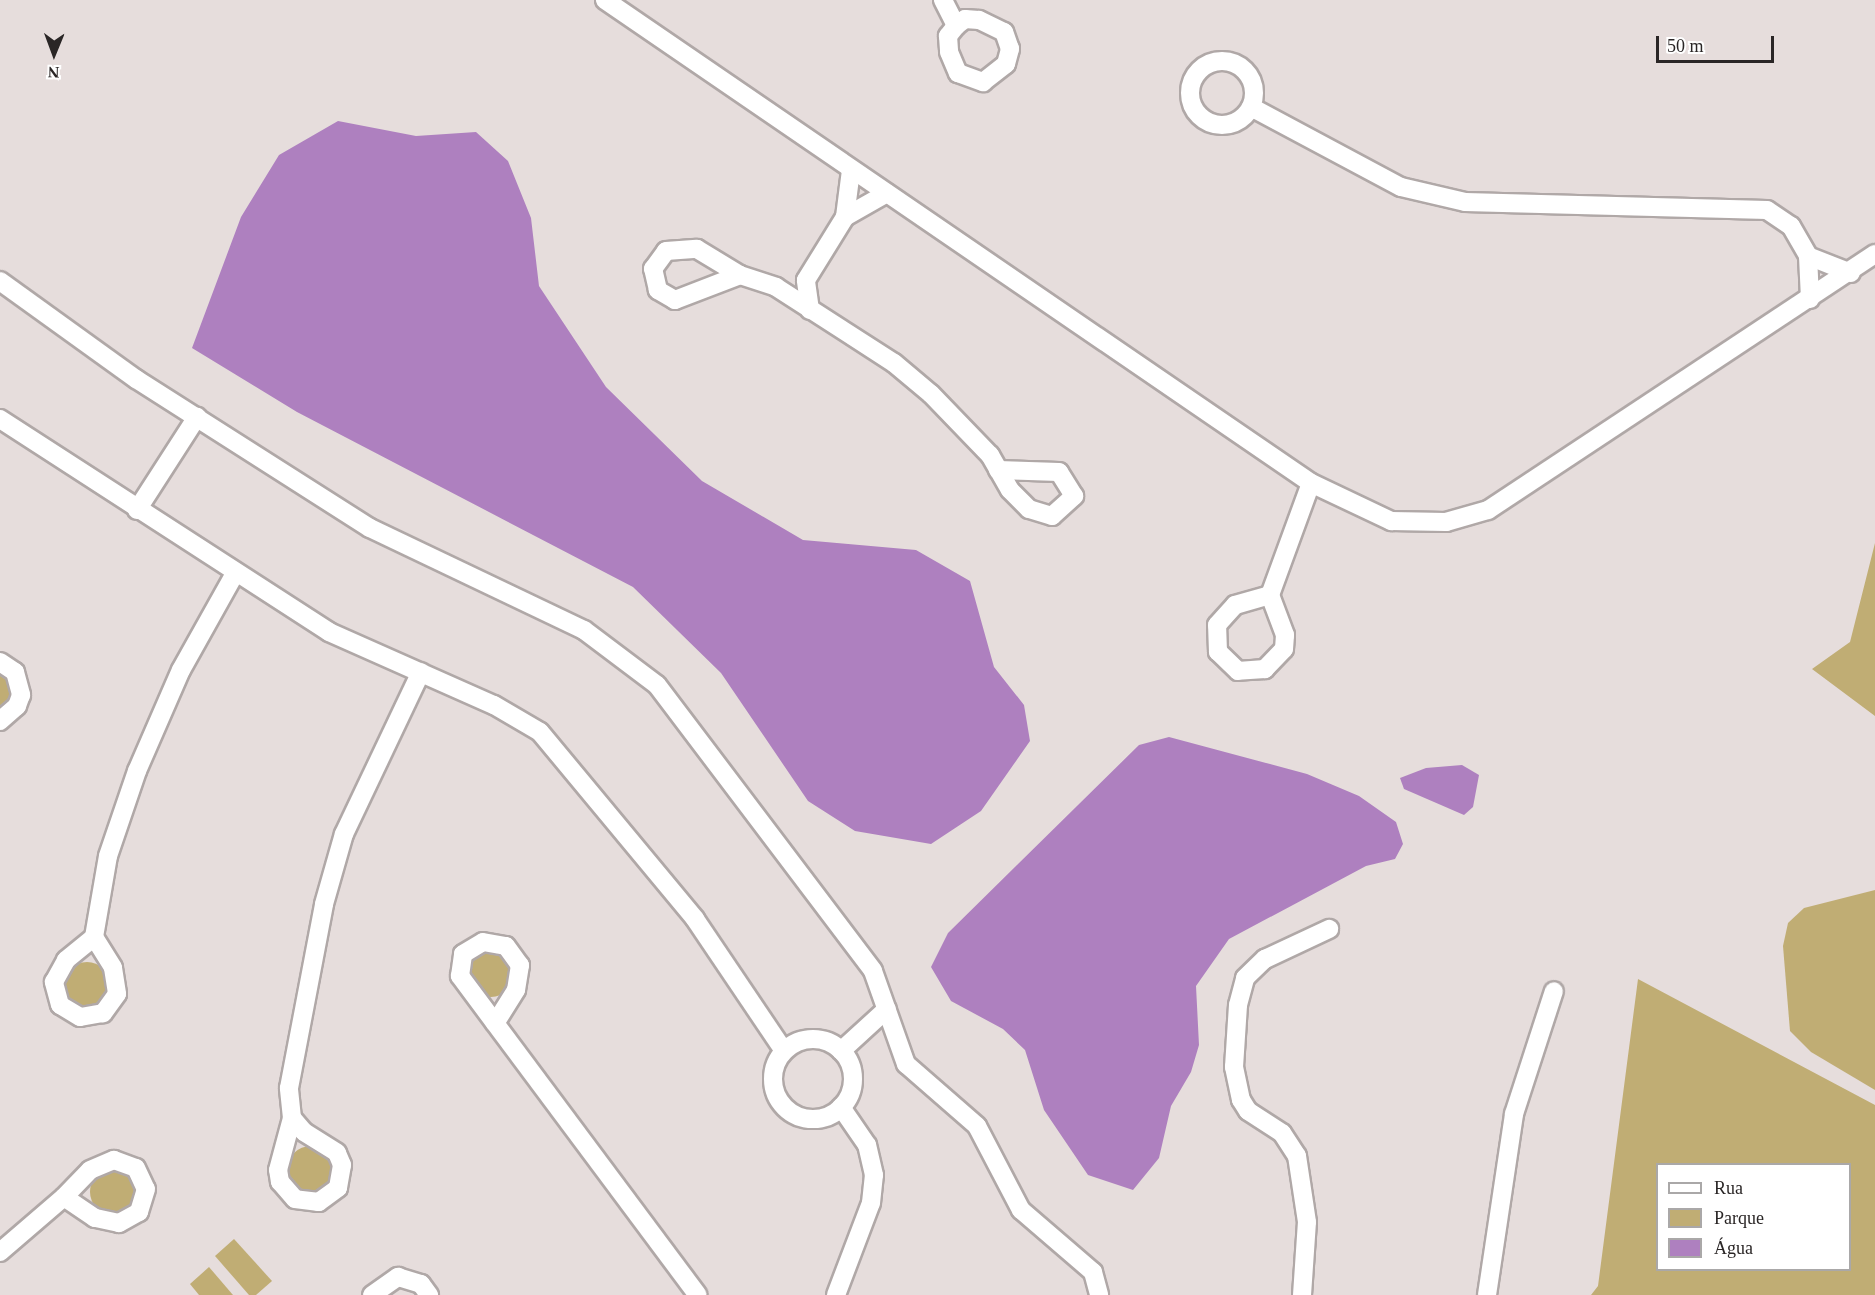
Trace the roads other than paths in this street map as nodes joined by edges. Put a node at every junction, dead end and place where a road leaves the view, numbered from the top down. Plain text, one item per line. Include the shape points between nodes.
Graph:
1 (605, 0) edge
2 (943, 0) edge
3 (956, 26) dead end
4 (1251, 108) dead end
5 (851, 170) junction
6 (887, 193) junction
7 (845, 218) junction
8 (1875, 254) edge
9 (1808, 256) junction
10 (1851, 273) junction
11 (741, 275) dead end
12 (806, 280) junction
13 (0, 281) edge
14 (776, 286) junction
15 (1810, 299) junction
16 (810, 310) junction
17 (197, 417) junction
18 (0, 419) edge
19 (998, 470) dead end
20 (1311, 483) junction
21 (1335, 496) junction
22 (137, 510) junction
23 (1304, 514) junction
24 (234, 575) junction
25 (1270, 595) junction
26 (0, 662) edge
27 (421, 672) junction
28 (0, 721) edge
29 (1329, 929) dead end
30 (94, 937) dead end
31 (1554, 991) dead end
32 (887, 1009) junction
33 (495, 1023) dead end
34 (784, 1051) junction
35 (842, 1051) junction
36 (841, 1107) junction
37 (292, 1118) junction
38 (64, 1197) dead end
39 (0, 1252) edge
40 (372, 1295) edge
41 (429, 1295) edge
42 (698, 1295) edge
43 (836, 1295) edge
44 (1099, 1295) edge
45 (1302, 1295) edge
46 (1487, 1295) edge

1 - 5 street
2 - 3 street
4 - 9 street via 1401,187 1465,202 1767,210 1791,226
5 - 6 street
5 - 7 street
6 - 7 street
6 - 20 street
7 - 12 street
8 - 10 street
9 - 10 street
9 - 15 street
10 - 15 street
11 - 14 street
12 - 14 street
12 - 16 street
13 - 17 street
14 - 16 street
15 - 21 street via 1472,517 1422,524 1391,521
16 - 19 street via 894,363 932,394
17 - 22 street
17 - 32 street via 370,528 584,630 657,685 873,971
18 - 22 street
20 - 21 street
20 - 23 street
21 - 23 street
22 - 24 street
23 - 25 street
24 - 27 street via 329,632
24 - 30 street via 181,670 137,771 108,856
25 - 25 street via 1235,605 1217,625 1218,652 1238,671 1266,669 1284,649 1285,635
26 - 28 street via 15,672 21,695 17,706
27 - 34 street via 540,732 695,919
27 - 37 street via 344,834 327,894 289,1088
29 - 45 street via 1264,959 1245,978 1238,1005 1234,1074 1241,1100 1248,1111 1282,1133 1297,1156 1307,1222
31 - 46 street via 1514,1114
32 - 35 street
32 - 44 street via 906,1064 977,1126 1021,1210 1093,1272
33 - 42 street
34 - 35 street via 808,1040
34 - 36 street via 773,1076 786,1108 811,1118
35 - 36 street via 853,1076
36 - 43 street via 867,1144 874,1175 871,1203
37 - 37 street via 280,1182 296,1199 319,1202 338,1188 342,1165 332,1148 304,1132
38 - 39 street
40 - 41 street via 398,1277 421,1284

